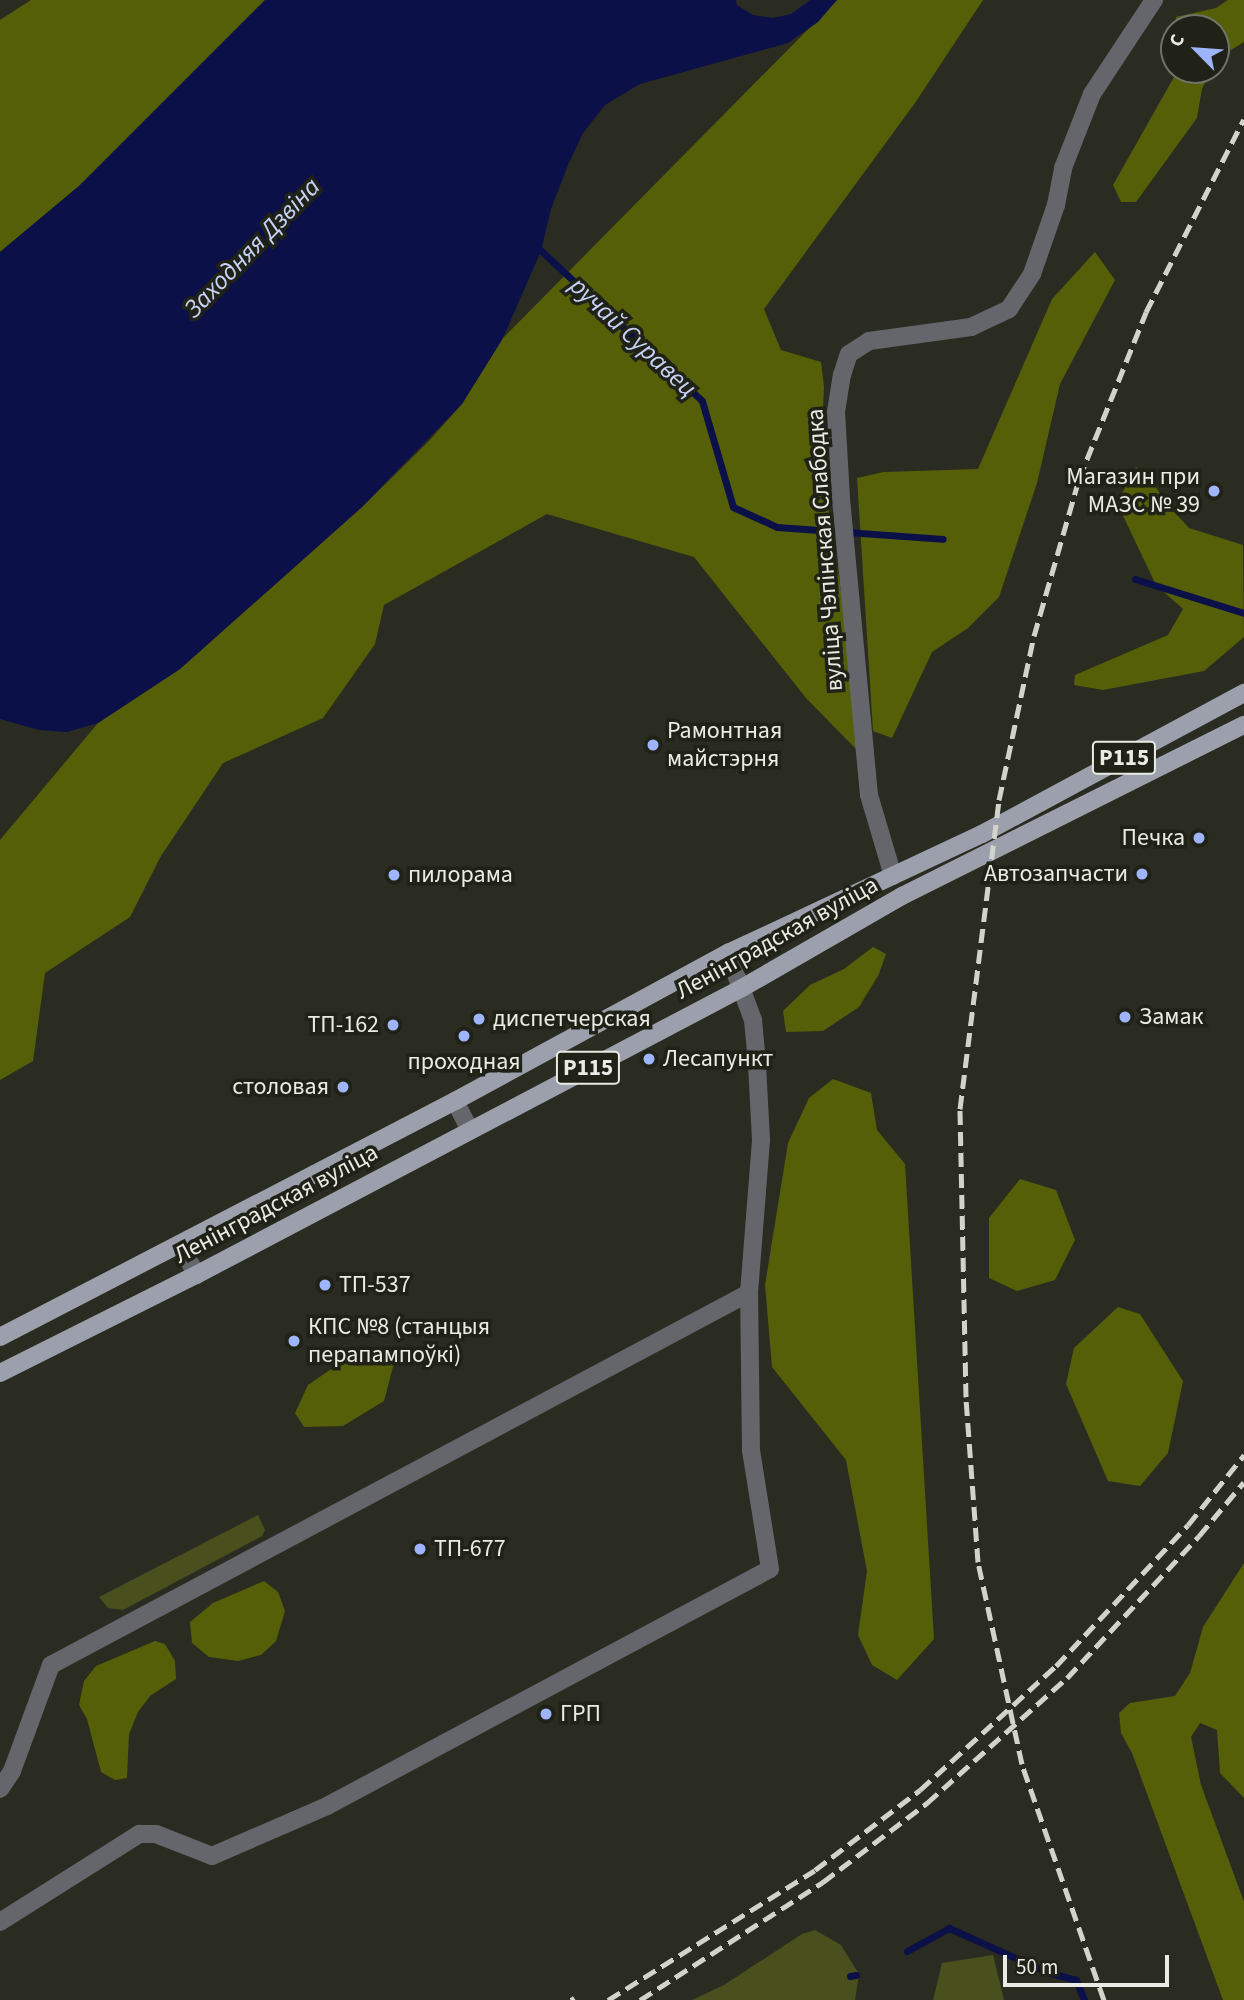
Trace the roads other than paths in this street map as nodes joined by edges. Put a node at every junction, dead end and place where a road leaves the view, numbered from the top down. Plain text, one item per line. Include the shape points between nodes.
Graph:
1 (1154, 0) edge
2 (1243, 697) edge
3 (1244, 725) edge
4 (893, 876) junction
5 (728, 953) junction
6 (742, 988) junction
7 (455, 1101) junction
8 (470, 1130) junction
9 (181, 1245) junction
10 (196, 1275) junction
11 (749, 1293) junction
12 (0, 1337) edge
13 (0, 1373) edge
14 (0, 1788) edge
15 (0, 1922) edge

1 - 4 street, вуліца Чэпінская Слабодка via 1092,94 1066,159 1032,274 1009,309 971,327 869,341 849,354 842,376 836,412 841,498 869,795
2 - 4 main road, Ленінградская вуліца / Р115
3 - 6 main road, Ленінградская вуліца / Р115 via 902,896
4 - 5 main road, Ленінградская вуліца / Р115
5 - 6 street
5 - 7 main road, Ленінградская вуліца / Р115
6 - 8 main road, Ленінградская вуліца / Р115
6 - 11 street via 753,1020 761,1140
7 - 8 street
7 - 9 main road, Ленінградская вуліца / Р115
8 - 10 main road, Ленінградская вуліца / Р115
9 - 10 street
9 - 12 main road, Ленінградская вуліца / Р115
10 - 13 main road, Ленінградская вуліца / Р115
11 - 14 street via 51,1665 12,1771
11 - 15 street via 751,1450 769,1569 327,1806 212,1856 156,1834 139,1834

